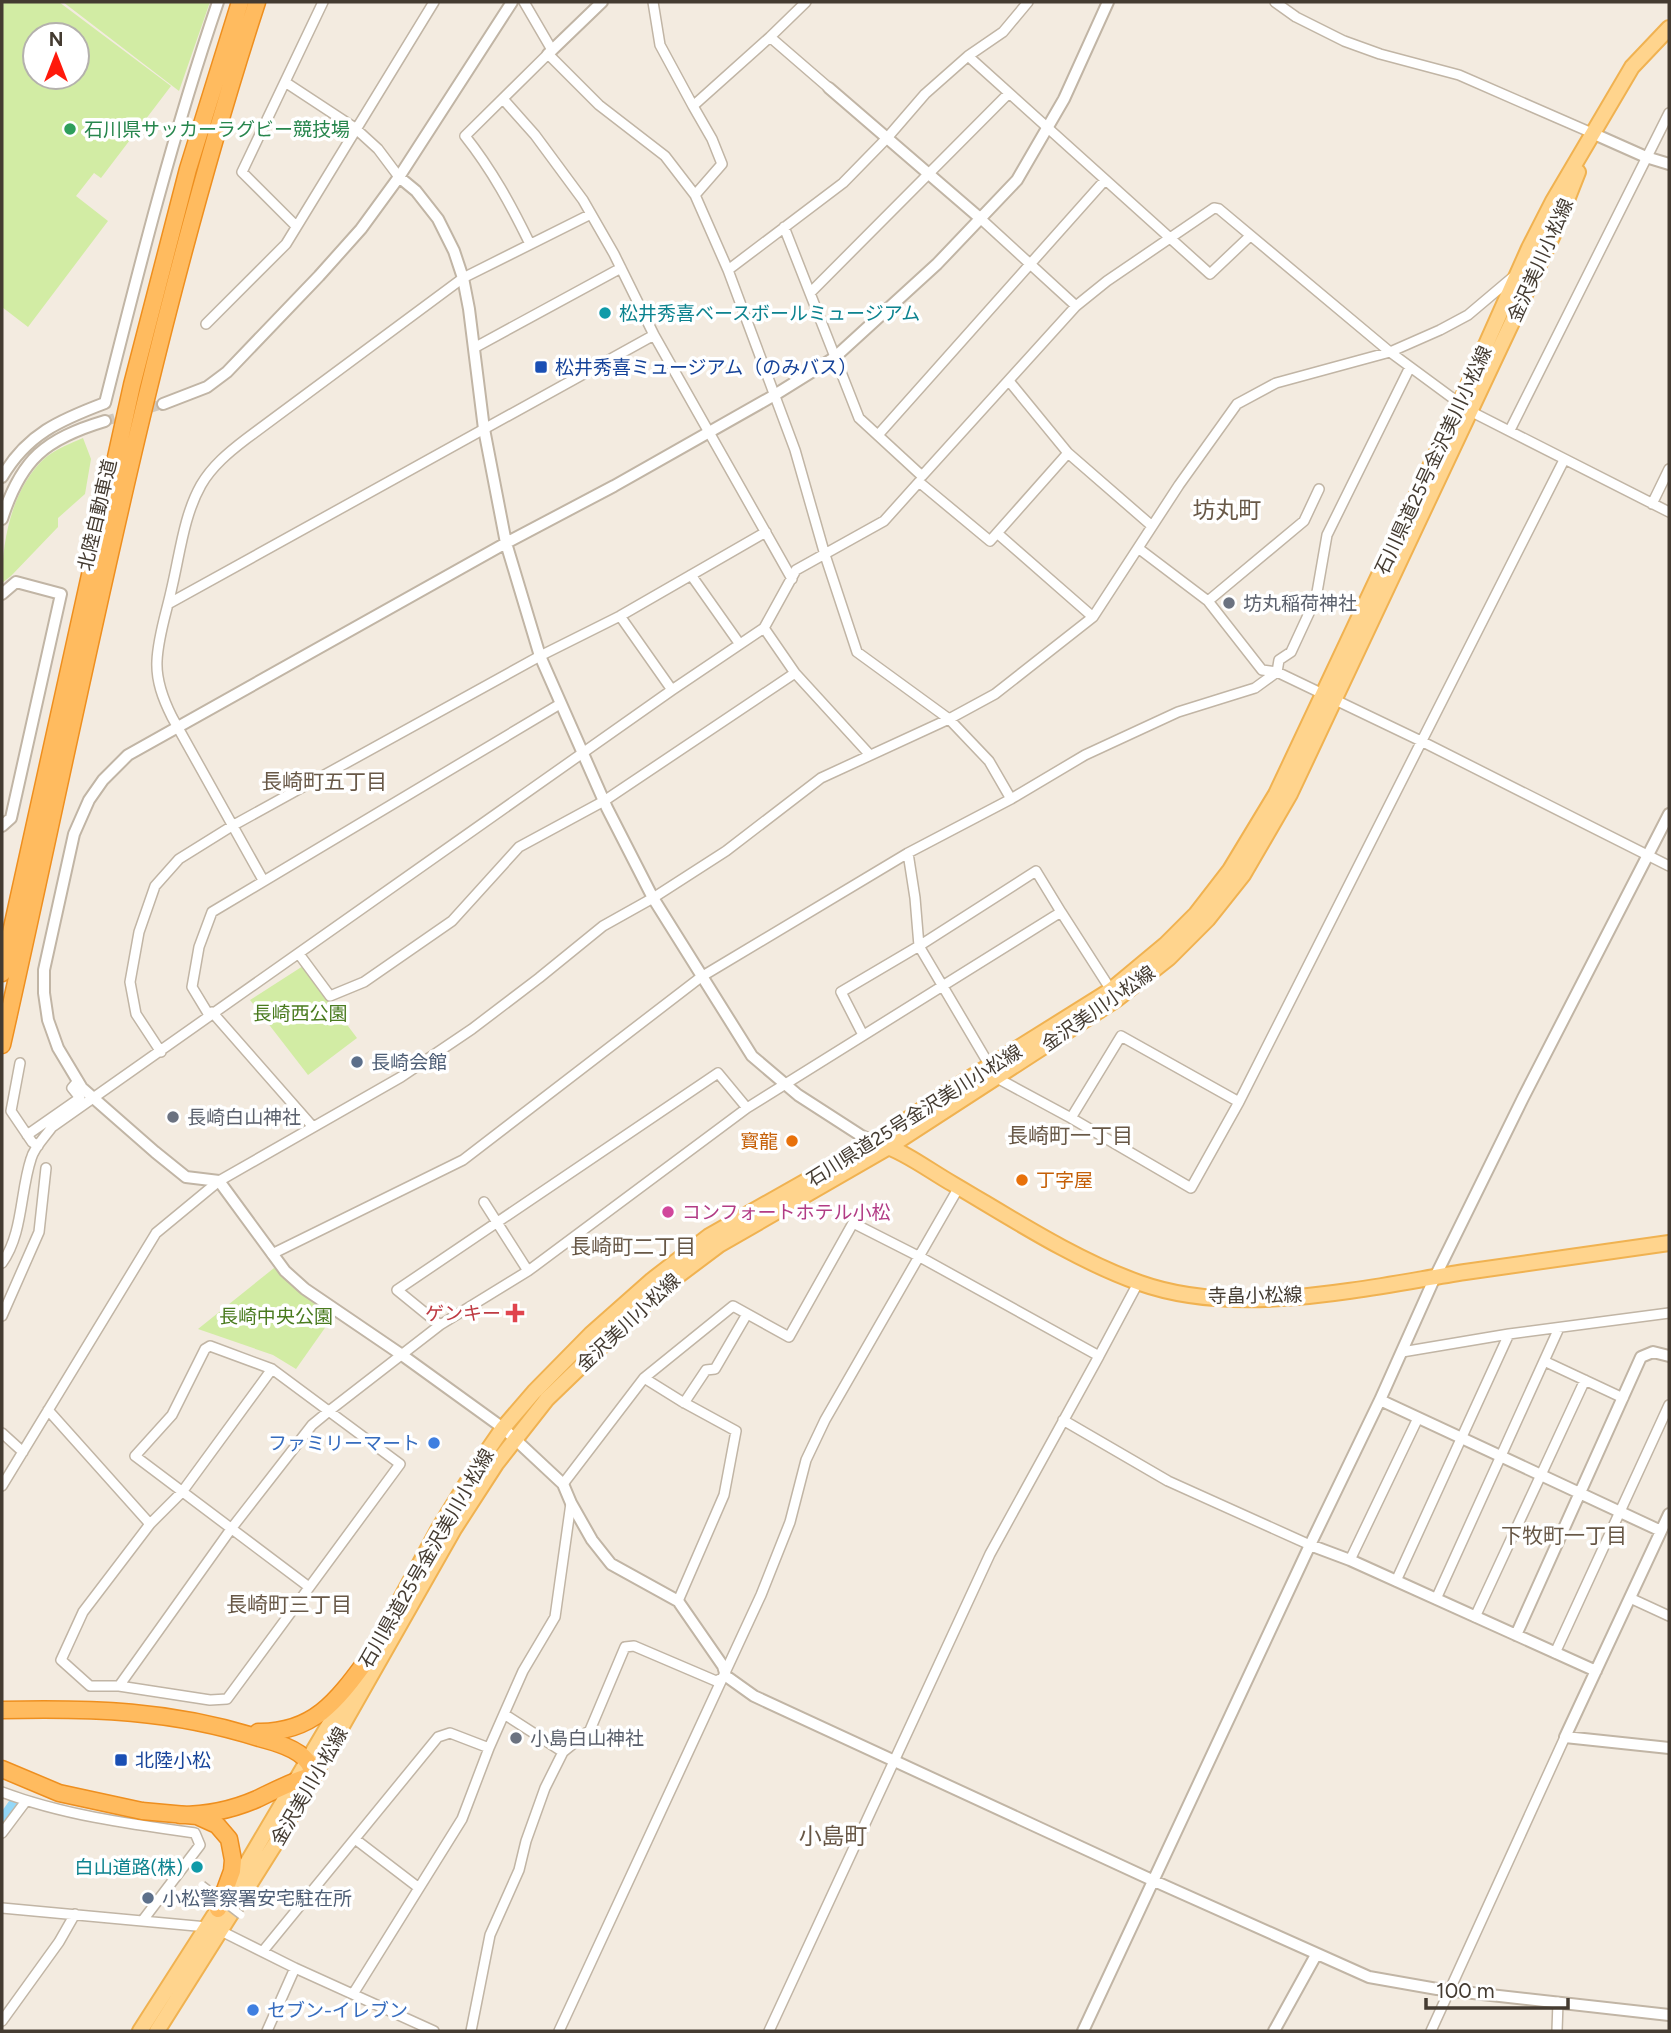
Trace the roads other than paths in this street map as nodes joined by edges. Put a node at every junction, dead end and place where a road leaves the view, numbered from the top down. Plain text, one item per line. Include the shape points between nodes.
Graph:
1 (218, 2) edge
2 (240, 2) edge
3 (257, 2) edge
4 (323, 2) edge
5 (434, 2) edge
6 (512, 2) edge
7 (524, 2) edge
8 (602, 2) edge
9 (653, 2) edge
10 (806, 2) edge
11 (1108, 2) edge
12 (1276, 2) edge
13 (1024, 3) edge
14 (1669, 28) edge
15 (770, 37) junction
16 (550, 52) junction
17 (968, 56) junction
18 (285, 82) junction
19 (829, 88) joint
20 (1008, 94) junction
21 (503, 99) junction
22 (693, 106) junction
23 (1669, 113) edge
24 (355, 128) junction
25 (1048, 129) junction
26 (1592, 133) junction
27 (887, 138) junction
28 (1586, 148) junction
29 (1646, 157) junction
30 (1669, 164) edge
31 (929, 175) junction
32 (399, 177) junction
33 (1105, 180) junction
34 (695, 195) junction
35 (591, 214) junction
36 (981, 219) junction
37 (296, 226) junction
38 (784, 227) junction
39 (1250, 236) junction
40 (1170, 237) junction
41 (530, 244) junction
42 (1030, 265) junction
43 (621, 268) junction
44 (728, 270) junction
45 (1520, 272) junction
46 (463, 278) junction
47 (810, 292) junction
48 (1076, 306) junction
49 (206, 324) dead end
50 (654, 335) junction
51 (474, 348) junction
52 (1390, 352) junction
53 (834, 358) junction
54 (1410, 367) junction
55 (1009, 381) junction
56 (773, 396) junction
57 (163, 404) tunnel mouth
58 (1465, 407) junction
59 (105, 421) tunnel mouth
60 (484, 429) junction
61 (709, 430) junction
62 (1510, 430) junction
63 (878, 435) junction
64 (1068, 453) junction
65 (1564, 460) junction
66 (1669, 469) edge
67 (2, 477) edge
68 (1319, 489) dead end
69 (1652, 504) junction
70 (1669, 512) edge
71 (2, 519) edge
72 (1152, 526) junction
73 (766, 532) junction
74 (997, 534) junction
75 (506, 543) junction
76 (1138, 548) junction
77 (825, 555) junction
78 (691, 575) junction
79 (792, 579) junction
80 (2, 594) edge
81 (1208, 601) junction
82 (168, 604) junction
83 (620, 616) junction
84 (1093, 617) junction
85 (764, 628) junction
86 (739, 643) junction
87 (540, 656) junction
88 (1278, 672) junction
89 (795, 673) junction
90 (672, 690) junction
91 (1328, 698) junction
92 (560, 704) junction
93 (948, 719) junction
94 (178, 727) junction
95 (1423, 741) junction
96 (583, 753) junction
97 (870, 755) junction
98 (1011, 799) junction
99 (604, 801) junction
100 (1669, 814) edge
101 (2, 826) edge
102 (232, 826) junction
103 (908, 853) junction
104 (1648, 856) junction
105 (1669, 866) edge
106 (263, 880) junction
107 (653, 898) junction
108 (1061, 912) junction
109 (919, 946) junction
110 (299, 954) junction
111 (2, 973) edge
112 (701, 977) junction
113 (944, 986) junction
114 (1111, 990) junction
115 (210, 1013) junction
116 (863, 1035) junction
117 (2, 1045) edge
118 (161, 1052) junction
119 (20, 1062) dead end
120 (993, 1072) junction
121 (78, 1081) junction
122 (785, 1084) junction
123 (93, 1097) junction
124 (1239, 1102) junction
125 (747, 1108) junction
126 (1072, 1118) junction
127 (313, 1127) junction
128 (27, 1135) junction
129 (882, 1145) junction
130 (38, 1146) junction
131 (47, 1168) dead end
132 (219, 1181) junction
133 (959, 1187) junction
134 (484, 1202) dead end
135 (498, 1224) junction
136 (1669, 1243) edge
137 (272, 1254) junction
138 (920, 1257) junction
139 (2, 1264) edge
140 (528, 1270) junction
141 (1435, 1277) junction
142 (1138, 1283) junction
143 (1669, 1313) edge
144 (747, 1314) junction
145 (2, 1316) edge
146 (440, 1325) junction
147 (1559, 1328) junction
148 (1509, 1334) junction
149 (1402, 1352) junction
150 (402, 1354) junction
151 (1099, 1356) junction
152 (1669, 1356) edge
153 (1544, 1361) junction
154 (272, 1369) junction
155 (644, 1378) junction
156 (1585, 1380) junction
157 (1623, 1398) junction
158 (1380, 1400) junction
159 (684, 1403) junction
160 (1669, 1405) edge
161 (48, 1410) junction
162 (329, 1411) junction
163 (1418, 1418) junction
164 (1062, 1420) junction
165 (2, 1433) edge
166 (509, 1433) junction
167 (1462, 1438) junction
168 (23, 1452) junction
169 (1501, 1457) junction
170 (1541, 1475) junction
171 (563, 1484) junction
172 (2, 1486) edge
173 (182, 1492) junction
174 (1581, 1494) junction
175 (571, 1503) junction
176 (1621, 1512) junction
177 (1669, 1514) edge
178 (150, 1524) junction
179 (232, 1530) junction
180 (1665, 1533) edge
181 (1310, 1545) junction
182 (1350, 1560) junction
183 (1396, 1581) junction
184 (309, 1587) junction
185 (1630, 1598) junction
186 (1436, 1599) junction
187 (678, 1601) junction
188 (1669, 1616) edge
189 (1475, 1617) junction
190 (1516, 1635) junction
191 (372, 1653) junction
192 (1555, 1653) junction
193 (1596, 1671) junction
194 (726, 1676) junction
195 (119, 1686) junction
196 (43, 1709) junction
197 (2, 1710) edge
198 (504, 1714) junction
199 (2, 1717) edge
200 (234, 1731) junction
201 (1565, 1737) junction
202 (489, 1748) junction
203 (1669, 1748) edge
204 (563, 1752) junction
205 (893, 1760) junction
206 (311, 1768) junction
207 (2, 1771) edge
208 (296, 1780) junction
209 (2, 1792) edge
210 (26, 1801) junction
211 (180, 1815) junction
212 (2, 1833) edge
213 (355, 1839) junction
214 (1153, 1880) junction
215 (202, 1885) dead end
216 (419, 1888) junction
217 (2, 1908) edge
218 (218, 1909) junction
219 (75, 1914) junction
220 (241, 1915) dead end
221 (143, 1920) junction
222 (214, 1929) junction
223 (263, 1951) junction
224 (1316, 1955) junction
225 (295, 1968) junction
226 (1450, 1990) junction
227 (353, 1994) junction
228 (1558, 2002) junction
229 (1669, 2015) edge
230 (2, 2021) edge
231 (140, 2031) edge
232 (156, 2031) edge
233 (267, 2031) edge
234 (434, 2031) edge
235 (471, 2031) edge
236 (559, 2031) edge
237 (769, 2031) edge
238 (1083, 2031) edge
239 (1274, 2031) edge
240 (1431, 2031) edge
241 (1557, 2031) edge

1 - 67 street via 147,235 106,403 65,418 34,437
2 - 111 highway, 北陸自動車道 via 188,169 132,385
3 - 117 highway, 北陸自動車道 via 203,174 148,388
4 - 18 street
5 - 24 street
6 - 32 street
7 - 16 street
8 - 16 street
9 - 22 street via 660,45
10 - 15 street
11 - 25 street
12 - 26 street via 1344,41 1459,75
13 - 17 street via 1003,32
14 - 26 main road via 1632,66
15 - 19 street
15 - 22 street
16 - 21 street
16 - 34 street via 600,105 665,156
17 - 20 street
17 - 27 street via 925,94
18 - 24 street
18 - 37 street via 242,172
19 - 27 street
20 - 25 street
20 - 31 street
21 - 35 street via 535,135
21 - 41 street via 466,136 507,197
22 - 34 street via 722,164
23 - 29 street
24 - 32 street
24 - 37 street
25 - 33 street
25 - 36 street via 1017,180
26 - 28 main road, 石川県道25号金沢美川小松線
26 - 29 street
27 - 31 street
27 - 38 street via 843,183
28 - 45 main road, 石川県道25号金沢美川小松線 via 1553,201
28 - 58 main road, 金沢美川小松線 via 1555,233
29 - 30 street
29 - 62 street
31 - 36 street
31 - 47 street
32 - 46 street via 438,219
32 - 57 street via 361,229 248,352 207,387
33 - 40 street
33 - 42 street
34 - 44 street
35 - 41 street
35 - 43 street
36 - 42 street
36 - 53 street
37 - 49 street via 286,244
38 - 44 street
38 - 47 street
39 - 40 street via 1214,208
39 - 40 street via 1210,274
39 - 52 street
40 - 48 street
41 - 46 street
42 - 48 street
42 - 63 street
43 - 50 street
43 - 51 street
44 - 56 street
45 - 52 street via 1468,315
45 - 58 main road, 石川県道25号金沢美川小松線
46 - 51 street
46 - 82 street via 220,461 201,485 188,517
47 - 53 street
48 - 55 street
50 - 60 street
50 - 61 street
51 - 60 street
52 - 54 street
52 - 72 street via 1276,383 1237,404
53 - 56 street
53 - 63 street via 859,418
54 - 58 street
54 - 88 street via 1327,535 1316,598 1291,652 1279,660
55 - 63 street via 922,476
55 - 64 street
56 - 61 street
56 - 77 street via 795,450
58 - 62 street
58 - 91 main road, 石川県道25号金沢美川小松線
59 - 71 street via 62,436 31,460 19,475
60 - 75 street
60 - 82 street
61 - 73 street
61 - 75 street
62 - 65 street
64 - 72 street
64 - 74 street
65 - 69 street
65 - 95 street
66 - 69 street
68 - 81 street via 1304,520
69 - 70 street
72 - 76 street
73 - 78 street
73 - 79 street
74 - 77 street via 990,541 919,482 884,521
74 - 84 street
75 - 87 street
75 - 94 street
76 - 81 street
76 - 84 street
77 - 79 street via 796,570
77 - 93 street via 857,652
78 - 83 street
78 - 86 street
79 - 85 street
80 - 101 street via 16,582 61,594 11,817
81 - 88 street via 1262,670
82 - 94 street via 158,680
83 - 87 street
83 - 90 street
84 - 93 street via 995,694
85 - 86 street
85 - 89 street
86 - 90 street
87 - 92 street
87 - 102 street
88 - 91 street
88 - 98 street via 1255,688 1178,712 1086,755
89 - 97 street
89 - 99 street
90 - 96 street
91 - 95 street
91 - 114 main road, 石川県道25号金沢美川小松線 via 1230,870 1196,914
91 - 120 main road, 金沢美川小松線 via 1290,794 1243,875 1208,919 1169,958 1117,999
92 - 96 street
92 - 106 street
93 - 97 street
93 - 98 street via 989,761
94 - 102 street
94 - 121 street via 128,755 111,772 89,800 74,834 49,941 44,993 58,1048
95 - 104 street
95 - 124 street
96 - 99 street
96 - 110 street
97 - 107 street via 821,778 726,851
98 - 103 street
99 - 107 street
99 - 110 street via 519,847 452,921 364,982 330,996
100 - 104 street
102 - 106 street
102 - 118 street via 179,859 155,886 139,932 131,982 136,1014
103 - 109 street
103 - 112 street
104 - 105 street
104 - 141 street
106 - 115 street via 212,912 199,947 192,987
107 - 112 street
107 - 127 street via 603,926 528,987 411,1070
108 - 109 street via 1036,871
108 - 113 street
108 - 114 street
109 - 113 street
109 - 116 street via 841,992
110 - 115 street
112 - 122 street via 752,1056
112 - 137 street via 463,1160
113 - 116 street
113 - 120 street
114 - 120 main road, 石川県道25号金沢美川小松線
115 - 118 street
115 - 127 street
116 - 122 street
118 - 123 street
119 - 128 street via 11,1111
120 - 126 street
120 - 129 main road, 石川県道25号金沢美川小松線 via 946,1093
121 - 123 street
121 - 128 street via 72,1088 80,1098
122 - 125 street
122 - 129 street
123 - 130 street via 52,1127
123 - 132 street via 186,1177
124 - 126 street via 1121,1036
124 - 126 street via 1191,1188
125 - 135 street via 719,1073
125 - 140 street
127 - 132 street
128 - 130 street
129 - 133 main road, 寺畠小松線
129 - 166 main road, 石川県道25号金沢美川小松線 via 709,1236 652,1280 534,1392
130 - 139 street via 25,1180 15,1236
131 - 145 street via 38,1232
132 - 137 street
132 - 161 street via 156,1233
133 - 138 street
133 - 142 main road, 寺畠小松線 via 1074,1253
134 - 135 street
135 - 140 street
135 - 146 street via 397,1290
136 - 141 main road, 寺畠小松線
137 - 150 street via 305,1289
138 - 144 street via 853,1223 789,1337
138 - 151 street
138 - 194 street via 815,1440 790,1522
140 - 146 street
141 - 142 main road, 寺畠小松線 via 1267,1299 1213,1299
141 - 149 street
142 - 151 street
143 - 147 street
144 - 155 street via 733,1306
144 - 159 street via 715,1369 706,1370
146 - 150 street
147 - 148 street
147 - 153 street
148 - 149 street
148 - 167 street
149 - 158 street
150 - 162 street
150 - 166 street
151 - 164 street
152 - 157 street via 1653,1352 1641,1357
153 - 156 street
153 - 169 street
154 - 162 street
154 - 173 street
154 - 173 street via 210,1346 205,1349 172,1415 135,1456
155 - 159 street
155 - 171 street
156 - 157 street
156 - 170 street
157 - 174 street
158 - 163 street
158 - 181 street
159 - 187 street via 736,1431 724,1495
160 - 176 street
161 - 168 street
161 - 178 street
162 - 179 street via 312,1425
162 - 184 street via 400,1464
163 - 167 street
163 - 182 street
164 - 181 street via 1168,1481
164 - 205 street via 990,1554
165 - 168 street
166 - 171 street
166 - 191 main road, 石川県道25号金沢美川小松線 via 438,1530
166 - 206 main road, 金沢美川小松線
167 - 169 street
167 - 183 street
168 - 172 street
169 - 170 street
169 - 186 street
170 - 174 street
170 - 189 street
171 - 175 street
173 - 178 street
173 - 179 street
174 - 176 street
174 - 190 street
175 - 187 street via 611,1564
175 - 198 street via 555,1617
176 - 180 street
176 - 192 street
177 - 180 street
178 - 195 street via 83,1612 61,1660 90,1686
179 - 184 street
179 - 195 street
180 - 185 street
181 - 182 street
181 - 214 street
182 - 183 street
183 - 186 street
184 - 195 street via 227,1699
185 - 188 street
185 - 193 street
186 - 189 street
187 - 194 street
189 - 190 street
190 - 192 street
191 - 200 highway via 333,1703 312,1720 277,1731
191 - 206 main road, 石川県道25号金沢美川小松線
192 - 193 street
193 - 201 street
194 - 204 street via 716,1681 634,1646 625,1647 590,1730
194 - 205 street via 754,1696
194 - 236 street
196 - 197 highway
196 - 199 highway
196 - 200 highway via 158,1715
198 - 202 street
198 - 204 street
200 - 206 highway via 271,1741
201 - 203 street
201 - 226 street
202 - 213 street via 450,1733 438,1737
202 - 216 street via 462,1819
204 - 235 street via 545,1788 519,1870 491,1935
205 - 214 street
205 - 237 street
206 - 208 highway
206 - 222 main road, 金沢美川小松線 via 275,1844
207 - 211 highway via 85,1799
208 - 211 highway via 239,1806
208 - 218 main road
209 - 210 street
210 - 212 street
210 - 221 street via 195,1833 200,1844
211 - 218 highway via 208,1819 229,1839 232,1871
213 - 216 street
213 - 223 street
214 - 224 street
214 - 238 street
215 - 220 street, bridge
216 - 227 street
217 - 219 street
218 - 222 main road
219 - 221 street
219 - 230 street
221 - 222 street
222 - 223 street
222 - 231 main road
222 - 232 main road, 金沢美川小松線
223 - 225 street
224 - 226 street via 1369,1977
224 - 239 street
225 - 227 street
225 - 233 street
226 - 228 street
226 - 240 street
227 - 234 street
228 - 229 street
228 - 241 street

